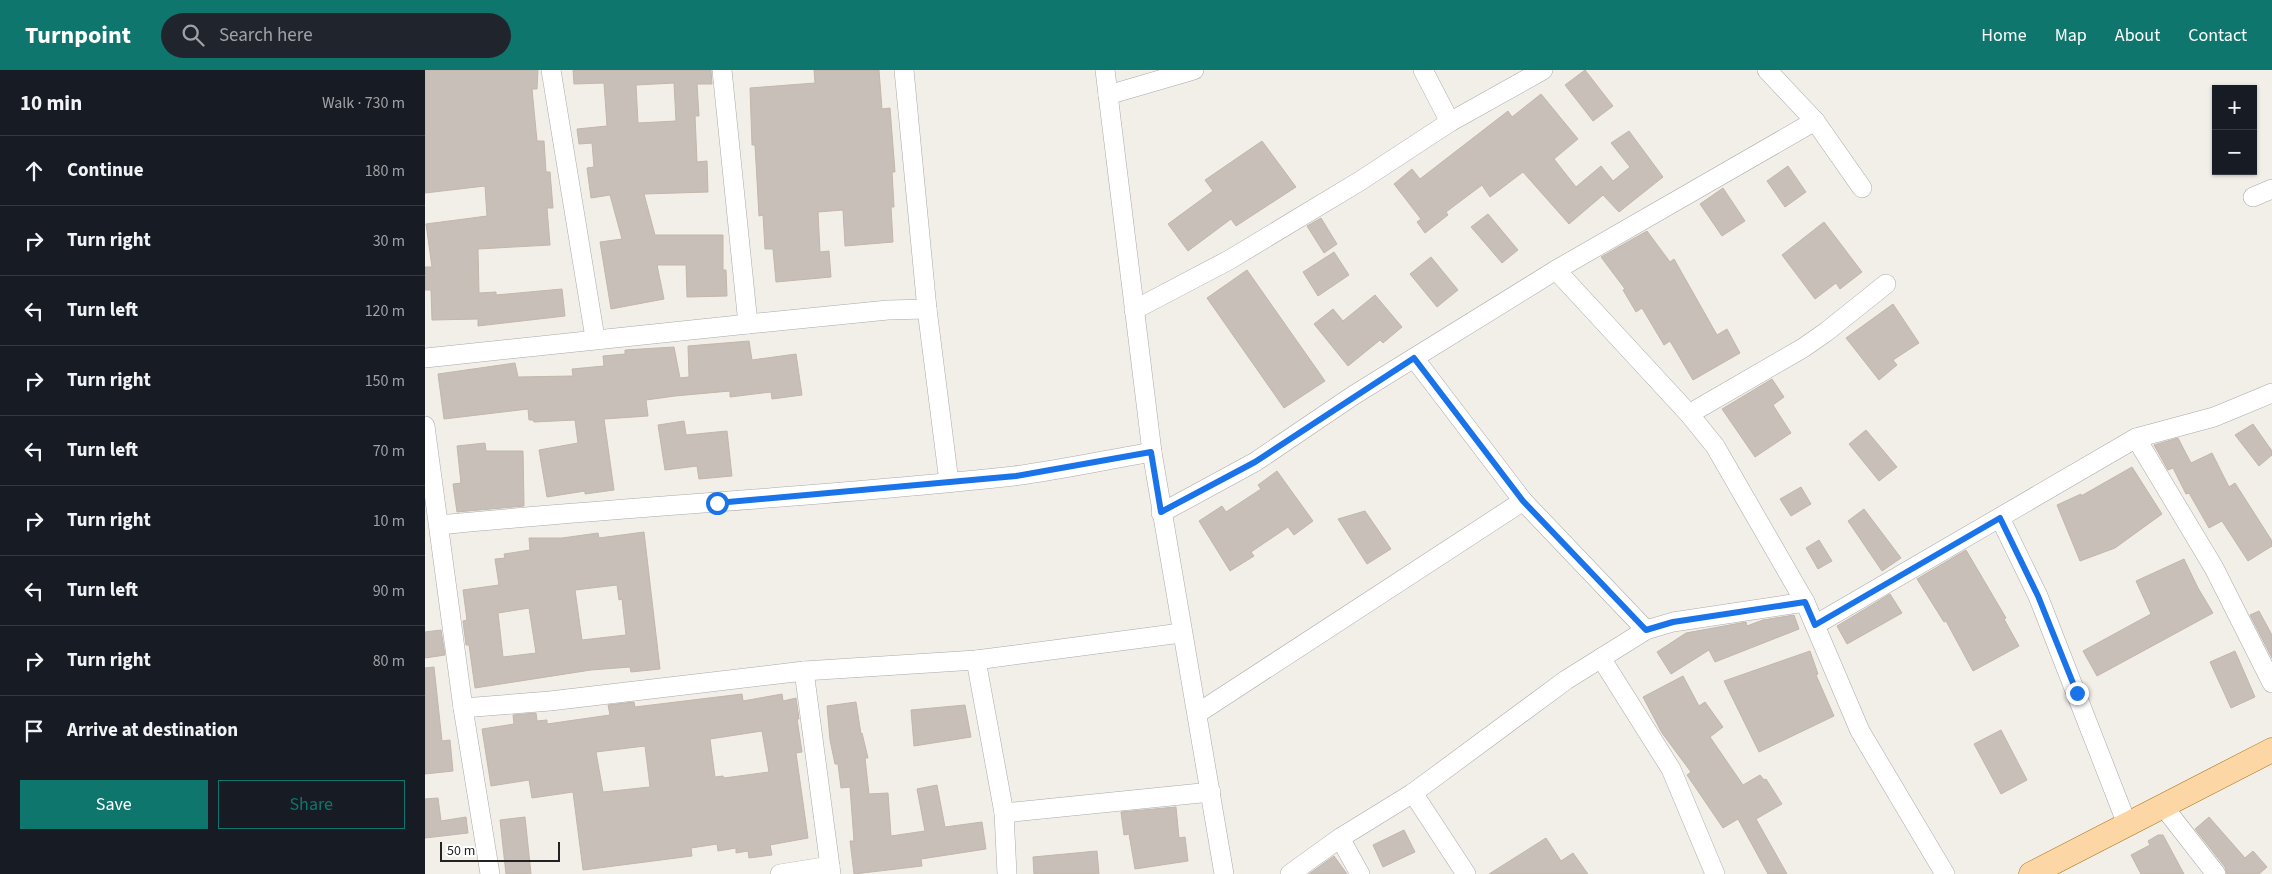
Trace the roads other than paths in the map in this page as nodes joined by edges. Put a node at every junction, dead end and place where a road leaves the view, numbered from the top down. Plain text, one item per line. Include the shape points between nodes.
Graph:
1 (551, 70) edge
2 (722, 70) edge
3 (904, 70) edge
4 (1105, 70) edge
5 (1193, 70) edge
6 (1423, 70) edge
7 (1543, 70) edge
8 (1767, 70) edge
9 (1109, 95) junction
10 (1815, 121) junction
11 (1449, 122) junction
12 (1862, 188) dead end
13 (2272, 189) edge
14 (2253, 198) dead end
15 (1556, 270) junction
16 (1886, 284) dead end
17 (927, 309) junction
18 (1134, 310) junction
19 (747, 324) junction
20 (595, 338) junction
21 (425, 358) edge
22 (1414, 358) junction
23 (2269, 395) edge
24 (1689, 414) junction
25 (425, 428) edge
26 (2136, 438) junction
27 (1151, 452) junction
28 (949, 482) junction
29 (1523, 501) junction
30 (1161, 512) junction
31 (2000, 518) junction
32 (439, 525) junction
33 (1805, 602) junction
34 (1815, 625) junction
35 (1646, 630) junction
36 (1181, 632) junction
37 (1601, 658) junction
38 (976, 660) junction
39 (804, 671) junction
40 (2272, 683) edge
41 (463, 708) junction
42 (1197, 713) junction
43 (2272, 750) edge
44 (1211, 792) junction
45 (1413, 792) junction
46 (2163, 806) junction
47 (1004, 813) junction
48 (2127, 824) junction
49 (1340, 838) junction
50 (830, 870) edge
51 (490, 874) edge
52 (780, 874) edge
53 (1007, 874) edge
54 (1224, 874) edge
55 (1290, 874) edge
56 (1360, 874) edge
57 (1466, 874) edge
58 (1715, 874) edge
59 (1945, 874) edge
60 (2031, 874) edge
61 (2217, 874) edge

1 - 20 street
2 - 19 street
3 - 17 street
4 - 9 street
5 - 9 street
6 - 11 street
7 - 11 street
8 - 10 street
9 - 18 street
10 - 12 street
10 - 15 street
11 - 18 street via 1360,181 1229,260
13 - 14 street
15 - 22 street
15 - 24 street
16 - 24 street via 1803,348
17 - 19 street
17 - 28 street
18 - 27 street
19 - 20 street
20 - 21 street
22 - 29 street
22 - 30 street via 1255,462
23 - 26 street via 2214,417
24 - 33 street via 1715,446
25 - 32 street
26 - 31 street
26 - 40 street via 2214,568
27 - 28 street via 1016,476
27 - 30 street
28 - 32 street
29 - 35 street
29 - 42 street
30 - 36 street
31 - 34 street
31 - 48 street via 2038,596
32 - 41 street
33 - 34 street
33 - 35 street via 1673,622
34 - 59 street via 1860,731
35 - 37 street
36 - 38 street
36 - 42 street
37 - 45 street
37 - 58 street via 1671,769
38 - 39 street
38 - 47 street
39 - 41 street
39 - 50 street
41 - 51 street
42 - 44 street
43 - 46 main road
44 - 47 street
44 - 54 street
45 - 49 street
45 - 57 street
46 - 48 main road
46 - 61 street
47 - 53 street
48 - 60 main road
49 - 55 street
49 - 56 street
50 - 52 street

